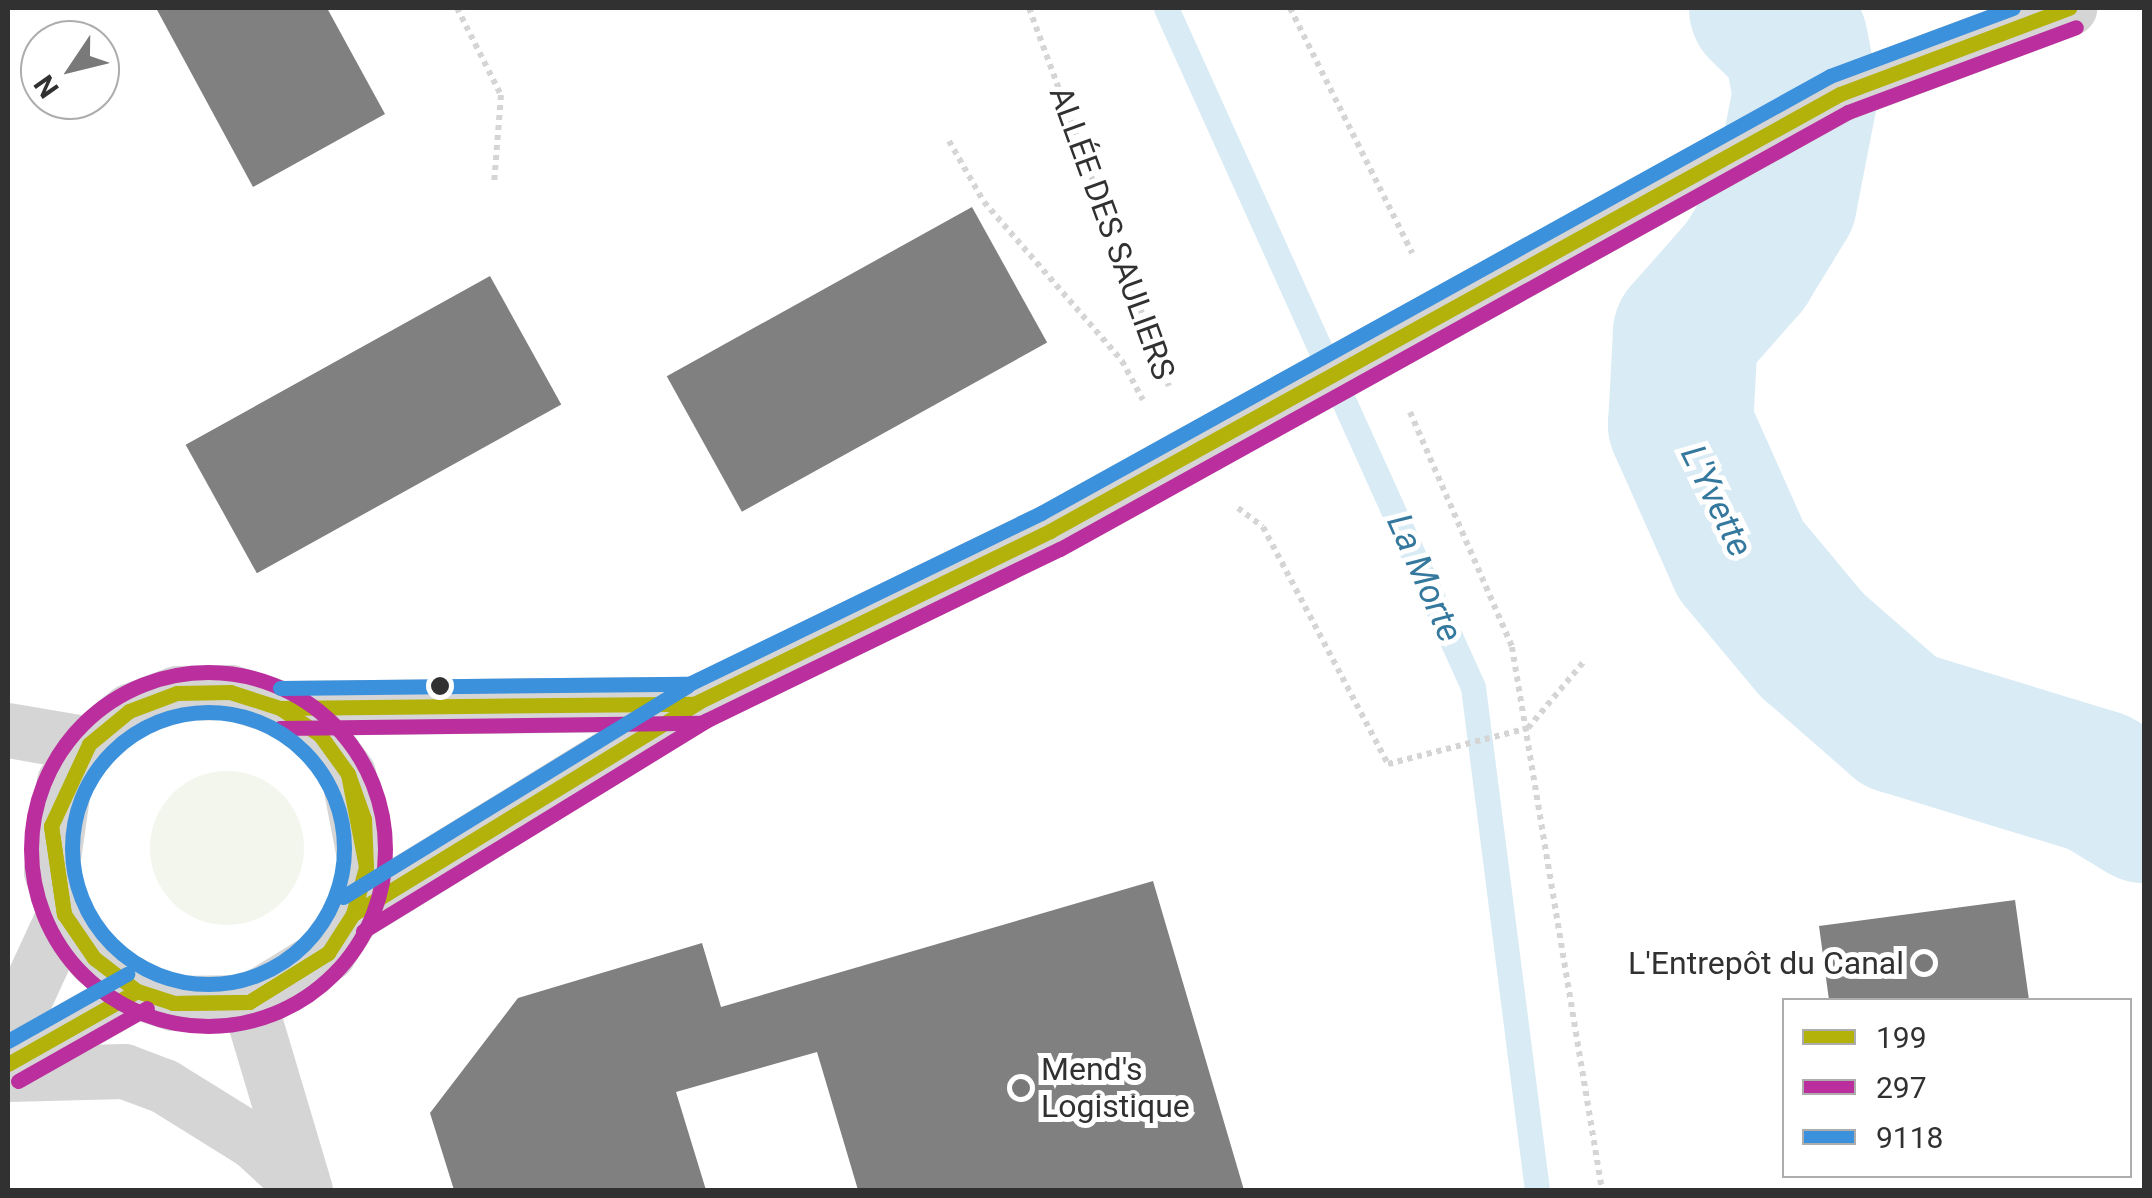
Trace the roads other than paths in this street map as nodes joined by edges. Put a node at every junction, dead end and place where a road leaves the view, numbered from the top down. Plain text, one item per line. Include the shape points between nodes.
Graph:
1 (2069, 8) edge
2 (2003, 19) edge
3 (694, 704) junction
4 (280, 708) junction
5 (8, 730) edge
6 (89, 744) junction
7 (64, 914) junction
8 (353, 914) junction
9 (137, 991) junction
10 (250, 1002) junction
11 (8, 1034) edge
12 (8, 1064) edge
13 (8, 1074) edge
14 (305, 1189) edge

1 - 2 street
2 - 3 street via 1840,94 1176,462
3 - 4 street
3 - 8 street
4 - 6 street via 230,692 177,693 129,711
4 - 8 street via 320,735 348,774 366,866
5 - 6 street
6 - 7 street via 51,826
7 - 9 street via 94,958
7 - 11 street
8 - 10 street via 328,953
9 - 10 street via 174,1003
9 - 12 street
10 - 14 street
13 - 14 street via 124,1071 164,1086 254,1142

